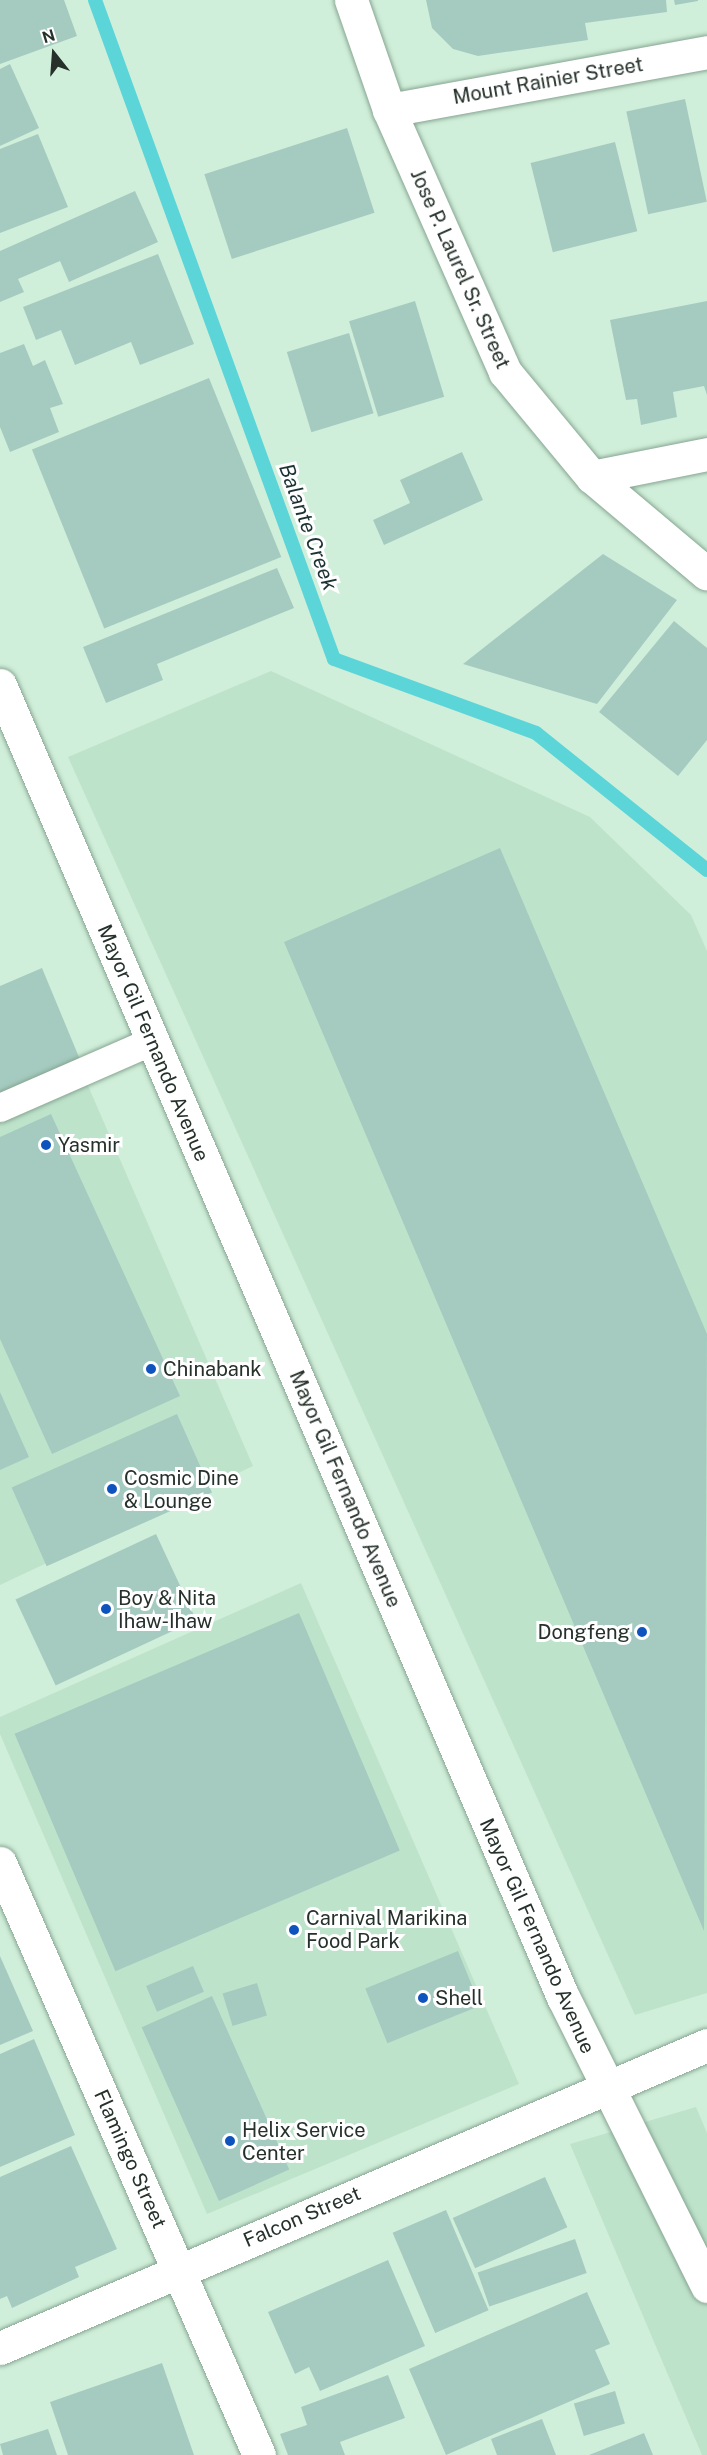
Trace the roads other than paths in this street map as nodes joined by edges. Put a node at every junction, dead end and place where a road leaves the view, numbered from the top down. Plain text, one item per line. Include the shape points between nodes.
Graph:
1 (351, 0) edge
2 (707, 52) edge
3 (389, 110) junction
4 (707, 454) edge
5 (592, 477) junction
6 (707, 574) edge
7 (0, 685) edge
8 (153, 1041) junction
9 (0, 1108) edge
10 (0, 1863) edge
11 (707, 2045) edge
12 (605, 2088) junction
13 (178, 2269) junction
14 (707, 2286) edge
15 (0, 2348) edge
16 (259, 2455) edge

1 - 3 street, Jose P. Laurel Sr. Street
2 - 3 street, Mount Rainier Street
3 - 5 street, Jose P. Laurel Sr. Street via 505,372
4 - 5 street
5 - 6 street, Jose P. Laurel Sr. Street
7 - 8 street, Mayor Gil Fernando Avenue
8 - 9 lane
8 - 12 street, Mayor Gil Fernando Avenue
10 - 13 street, Flamingo Street
11 - 12 street, Falcon Street
12 - 13 street, Falcon Street
12 - 14 street, Mayor Gil Fernando Avenue
13 - 15 street, Falcon Street
13 - 16 street, Flamingo Street

